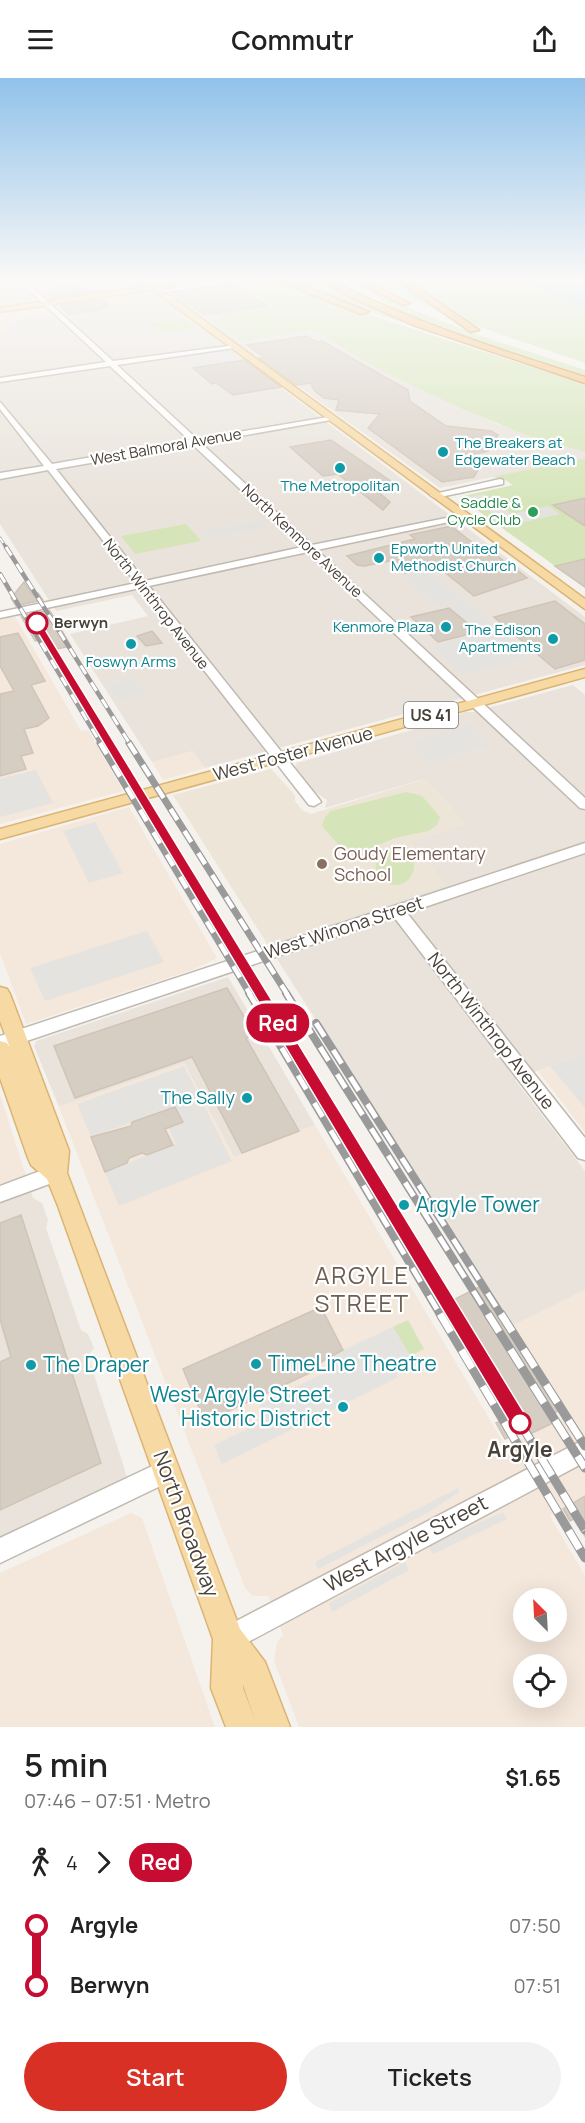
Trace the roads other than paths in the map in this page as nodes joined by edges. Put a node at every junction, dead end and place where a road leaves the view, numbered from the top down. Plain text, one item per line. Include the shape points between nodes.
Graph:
1 (102, 355) edge
2 (173, 355) edge
3 (246, 355) edge
4 (508, 355) edge
5 (112, 364) junction
6 (0, 380) edge
7 (585, 380) edge
8 (0, 404) edge
9 (331, 418) junction
10 (196, 442) junction
11 (50, 467) junction
12 (0, 476) edge
13 (500, 482) dead end
14 (435, 495) junction
15 (463, 516) junction
16 (311, 549) junction
17 (141, 585) junction
18 (585, 605) edge
19 (0, 615) edge
20 (585, 673) edge
21 (475, 703) junction
22 (278, 758) junction
23 (314, 802) dead end
24 (585, 805) edge
25 (0, 834) edge
26 (585, 848) edge
27 (397, 911) junction
28 (0, 994) edge
29 (5, 1043) edge
30 (585, 1152) edge
31 (56, 1173) junction
32 (0, 1194) edge
33 (585, 1450) edge
34 (167, 1471) junction
35 (0, 1551) edge
36 (228, 1639) junction
37 (242, 1727) edge
38 (274, 1727) edge

1 - 5 street, North Kenmore Avenue
2 - 5 street
3 - 9 main road
4 - 7 highway
5 - 6 street
5 - 10 street, North Kenmore Avenue
8 - 11 street, North Winthrop Avenue
9 - 10 street, West Balmoral Avenue
9 - 14 main road
10 - 11 street, West Balmoral Avenue
10 - 16 street, North Kenmore Avenue
11 - 12 street, West Balmoral Avenue
11 - 17 street, North Winthrop Avenue
13 - 14 street
14 - 15 main road
15 - 16 street
15 - 18 main road
16 - 17 street
16 - 21 street, North Kenmore Avenue
17 - 19 street
17 - 22 street, North Winthrop Avenue
20 - 21 main road, West Foster Avenue / US 41
21 - 22 main road, West Foster Avenue / US 41
21 - 24 street, North Kenmore Avenue
22 - 23 street, North Winthrop Avenue
22 - 25 main road, West Foster Avenue / US 41
26 - 27 street, West Winona Street
27 - 29 street, West Winona Street
27 - 30 street, North Winthrop Avenue
28 - 29 main road, North Broadway
29 - 31 main road, North Broadway via 39,1158
31 - 32 street
31 - 34 main road, North Broadway
33 - 36 street, West Argyle Street
34 - 35 street
34 - 36 main road, North Broadway
36 - 37 main road, North Broadway via 228,1688
36 - 38 main road, North Broadway via 254,1673

